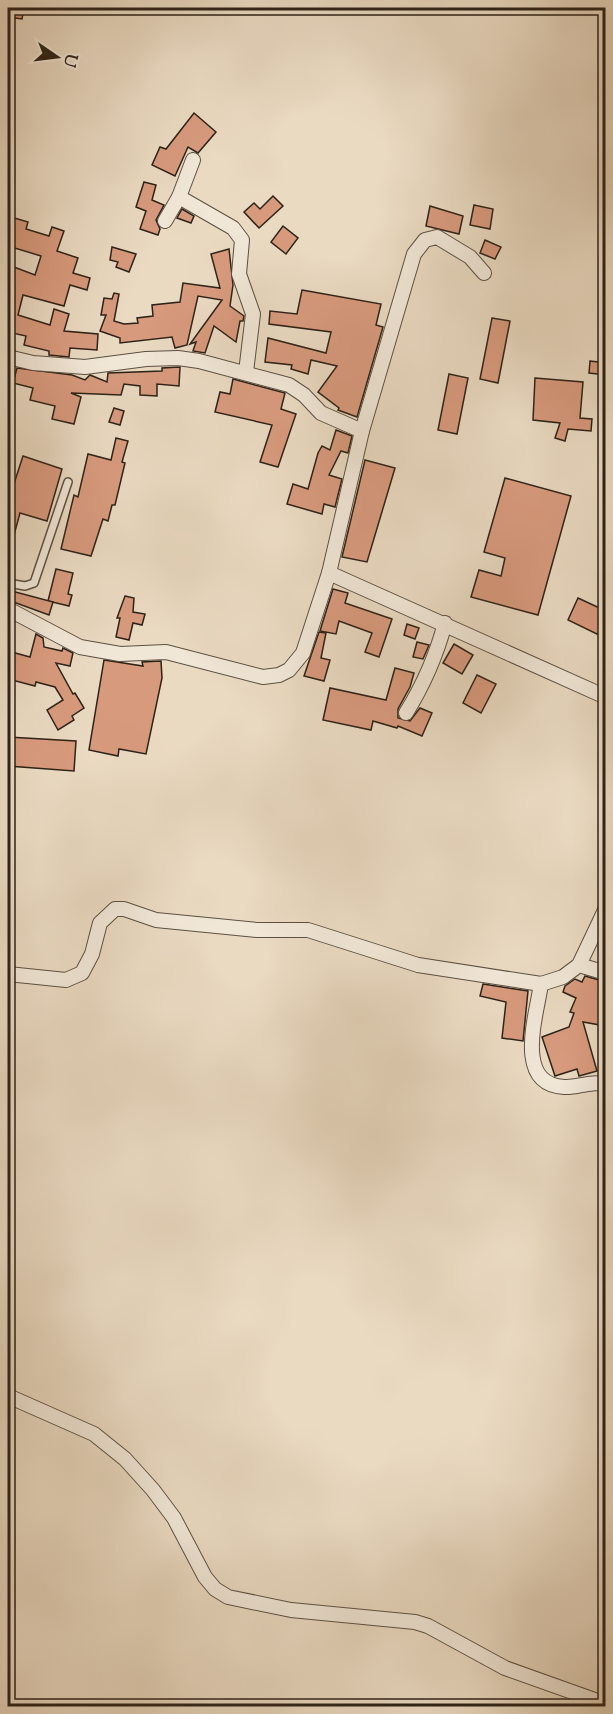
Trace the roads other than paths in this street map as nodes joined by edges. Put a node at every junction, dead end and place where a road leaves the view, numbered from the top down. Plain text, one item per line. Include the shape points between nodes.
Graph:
1 (193, 160) dead end
2 (179, 197) junction
3 (165, 222) dead end
4 (484, 273) dead end
5 (8, 357) edge
6 (246, 372) junction
7 (362, 431) junction
8 (68, 482) dead end
9 (329, 573) junction
10 (8, 583) edge
11 (8, 609) edge
12 (445, 623) junction
13 (606, 697) edge
14 (406, 713) dead end
15 (606, 908) edge
16 (579, 965) junction
17 (606, 973) edge
18 (8, 974) edge
19 (541, 984) junction
20 (606, 1085) edge
21 (8, 1396) edge
22 (606, 1704) edge

1 - 2 street
2 - 3 street
2 - 6 street via 233,228 242,240 239,274 253,314
4 - 7 street via 470,257 446,241 430,238 418,245
5 - 6 street via 85,367 178,358
6 - 7 street via 289,385 321,413
7 - 9 street
8 - 10 lane via 34,583
9 - 11 street via 298,662 279,675 263,677 175,653 120,654 80,647
9 - 12 street
12 - 13 street
12 - 14 street via 436,657
15 - 16 street
16 - 17 street
16 - 19 street via 563,977
18 - 19 street via 66,980 82,973 100,924 115,909 124,909 156,920 257,930 308,930 418,965
19 - 20 street via 531,1061 547,1080 559,1086 594,1082
21 - 22 street via 94,1434 125,1460 174,1518 214,1589 228,1597 291,1610 415,1622 505,1668

